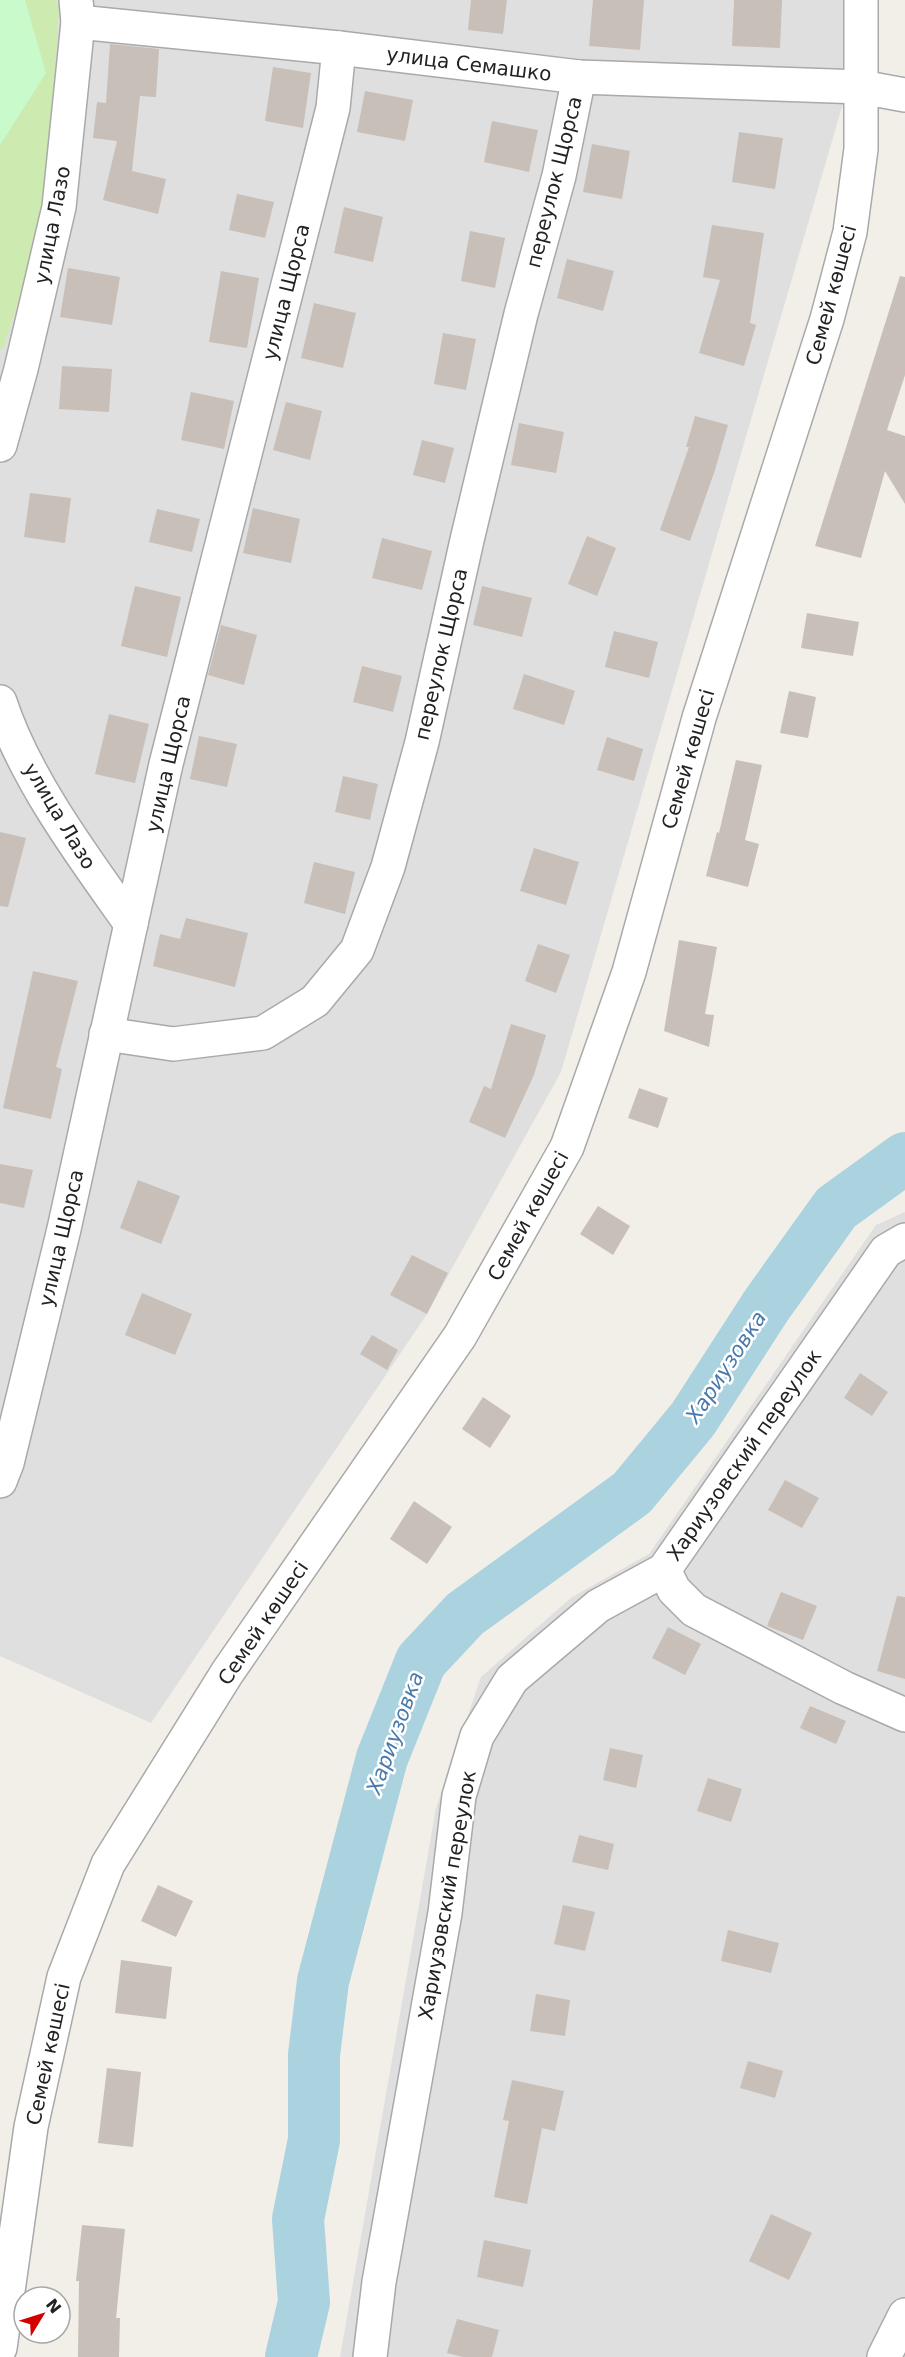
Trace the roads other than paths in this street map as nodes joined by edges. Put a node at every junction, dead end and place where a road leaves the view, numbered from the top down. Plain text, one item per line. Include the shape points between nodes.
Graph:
1 (861, 0) edge
2 (77, 11) edge
3 (339, 48) junction
4 (579, 77) junction
5 (861, 87) junction
6 (905, 95) edge
7 (0, 445) edge
8 (0, 702) edge
9 (131, 924) junction
10 (106, 1034) junction
11 (905, 1240) edge
12 (0, 1481) edge
13 (664, 1570) junction
14 (905, 1715) edge
15 (905, 2315) edge
16 (0, 2348) edge
17 (370, 2357) edge
18 (884, 2357) edge

1 - 5 street, Семей көшесі
2 - 3 street, улица Семашко
2 - 7 street, улица Лазо via 59,207
3 - 4 street, улица Семашко
3 - 9 street, улица Щорса via 333,108 166,764
4 - 5 street, улица Семашко
4 - 10 street, переулок Щорса via 559,176 515,337 422,742 388,867 357,950 315,1001 263,1033 173,1044
5 - 6 street, улица Семашко
5 - 16 street, Семей көшесі via 861,150 850,231 827,319 699,718 628,972 567,1147 460,1336 228,1673 108,1864 64,1977 31,2127
8 - 9 street, улица Лазо via 8,726 44,793
9 - 10 street, улица Щорса
10 - 12 street, улица Щорса via 64,1229
11 - 13 street, Хариузовский переулок via 886,1251
13 - 14 street via 674,1590 694,1610 844,1688
13 - 17 street, Хариузовский переулок via 598,1606 512,1679 477,1736 459,1796 445,1913 381,2271
15 - 18 street

